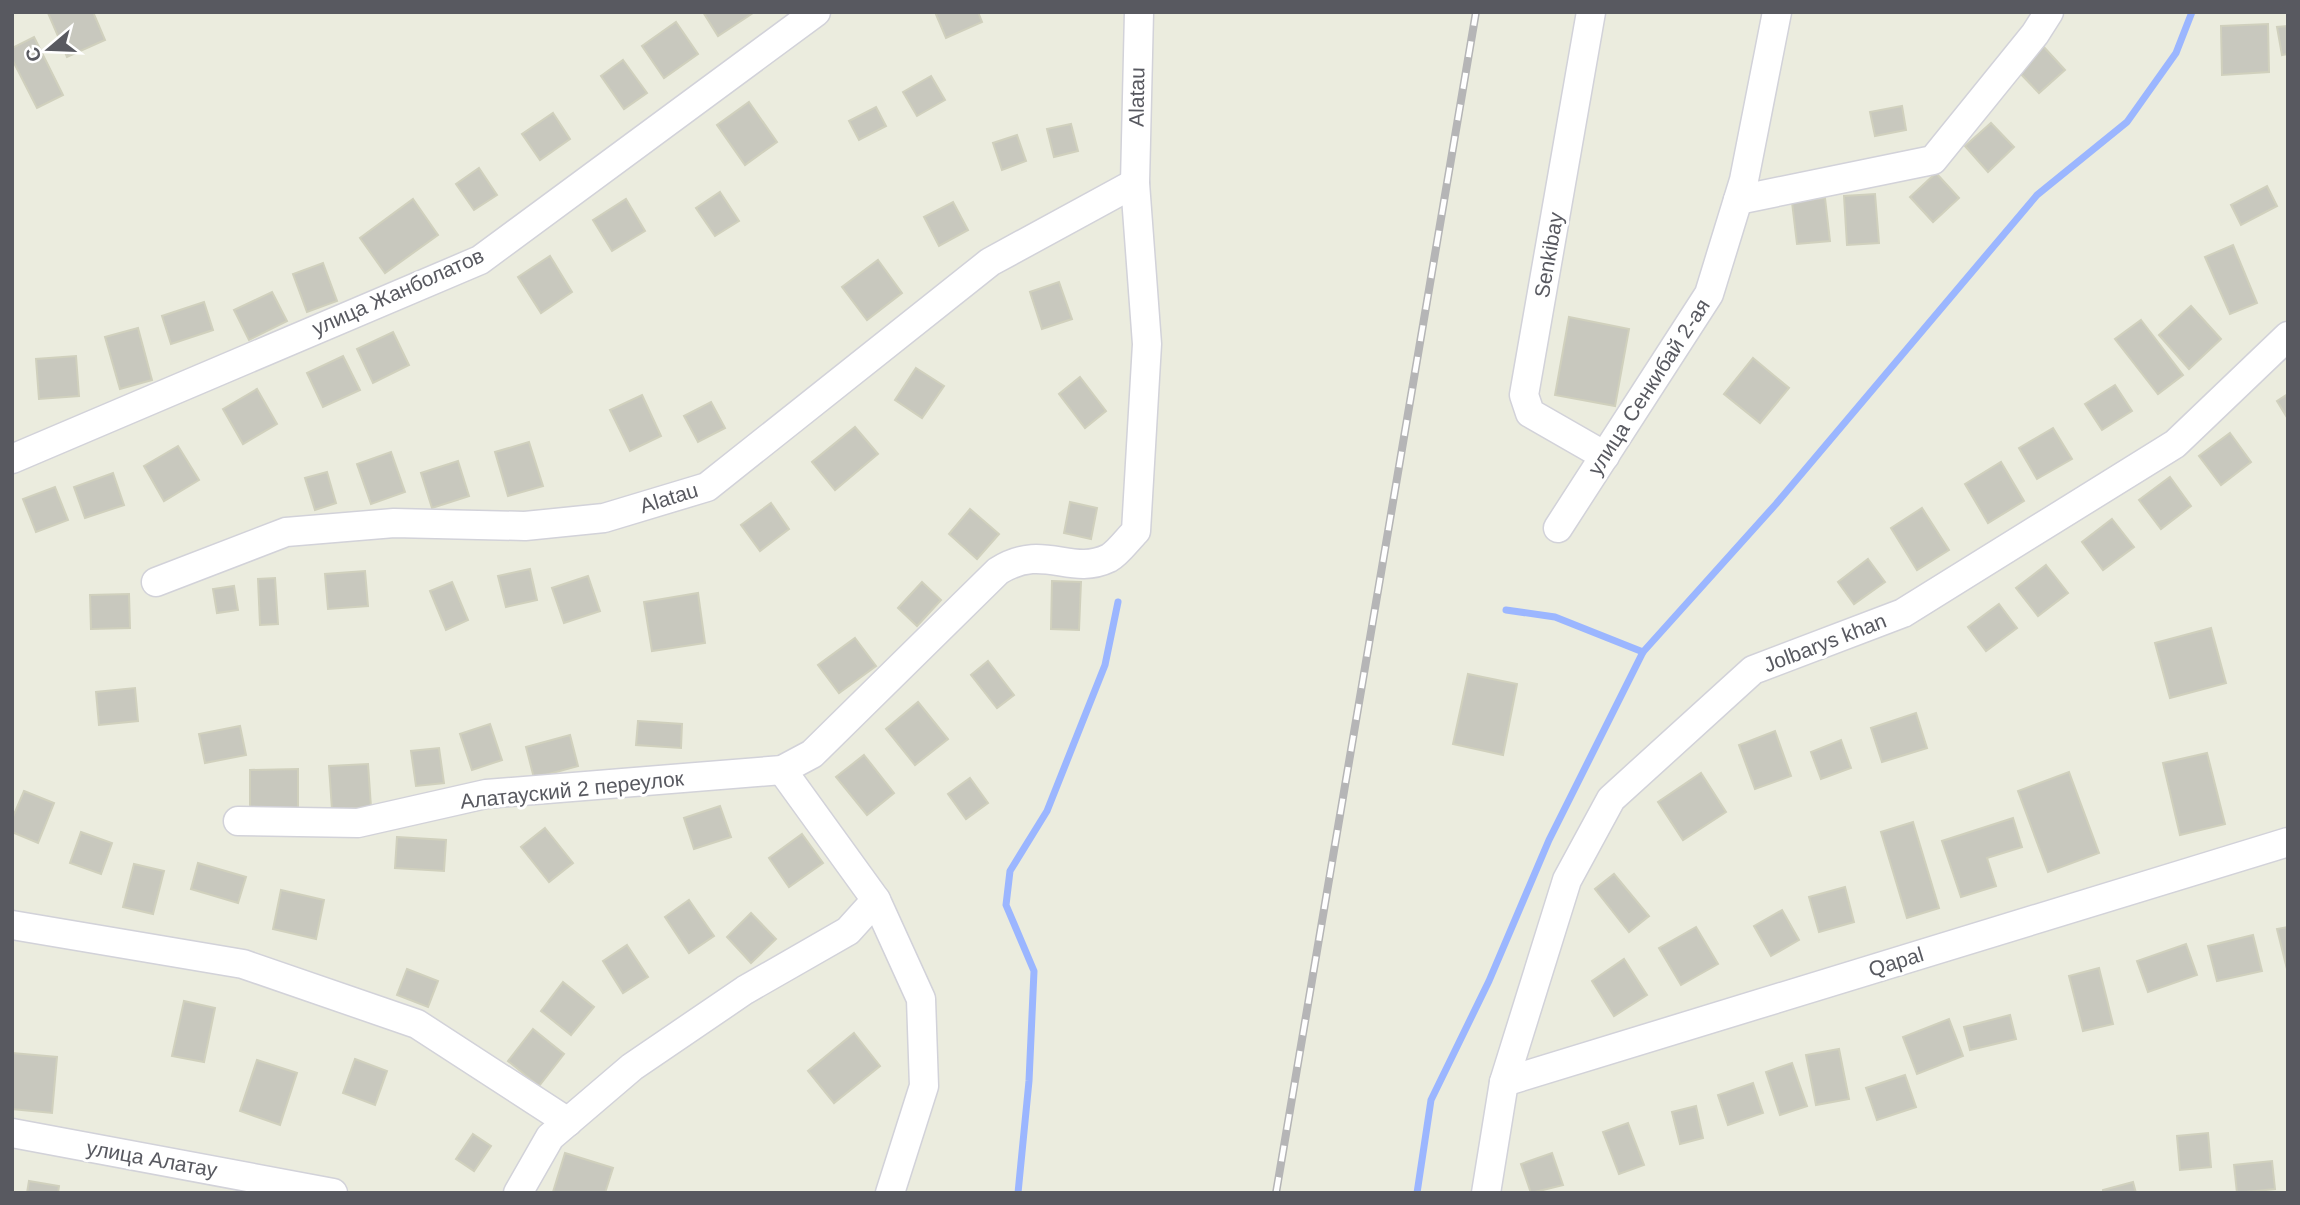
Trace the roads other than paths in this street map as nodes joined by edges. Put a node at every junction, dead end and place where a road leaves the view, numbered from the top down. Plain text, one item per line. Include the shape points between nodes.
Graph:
1 (816, 12) edge
2 (1139, 12) edge
3 (1591, 12) edge
4 (1777, 12) edge
5 (2049, 12) edge
6 (1135, 183) junction
7 (1738, 200) junction
8 (2288, 336) edge
9 (1605, 456) junction
10 (12, 459) edge
11 (1558, 528) dead end
12 (156, 582) dead end
13 (782, 770) junction
14 (237, 821) dead end
15 (2288, 842) edge
16 (876, 900) junction
17 (12, 925) edge
18 (1504, 1082) junction
19 (568, 1122) junction
20 (12, 1133) edge
21 (333, 1193) edge
22 (518, 1193) edge
23 (890, 1193) edge
24 (1486, 1193) edge

1 - 10 street, улица Жанболатов via 480,260
2 - 6 street, Alatau
3 - 9 street, Senkibay via 1524,395 1530,413
4 - 7 street, улица Сенкибай 2-ая
5 - 7 street via 1933,160
6 - 12 street, Alatau via 990,262 707,487 591,519 526,526 394,523 286,532
6 - 13 street, Alatau via 1147,344 1136,531 1110,558 1081,564 1031,557 998,571 811,754
7 - 9 street, улица Сенкибай 2-ая via 1709,294
8 - 18 street, Jolbarys khan via 2175,444 1903,613 1752,670 1611,799 1567,880
9 - 11 street, улица Сенкибай 2-ая
13 - 14 street, Алатауский 2 переулок via 486,794 358,823
13 - 16 street
15 - 18 street, Qapal
16 - 19 street via 848,931 745,990 632,1067
16 - 23 street via 921,999 924,1086
17 - 19 street via 243,964 417,1024
18 - 24 street, Jolbarys khan
19 - 22 street via 550,1137
20 - 21 street, улица Алатау

